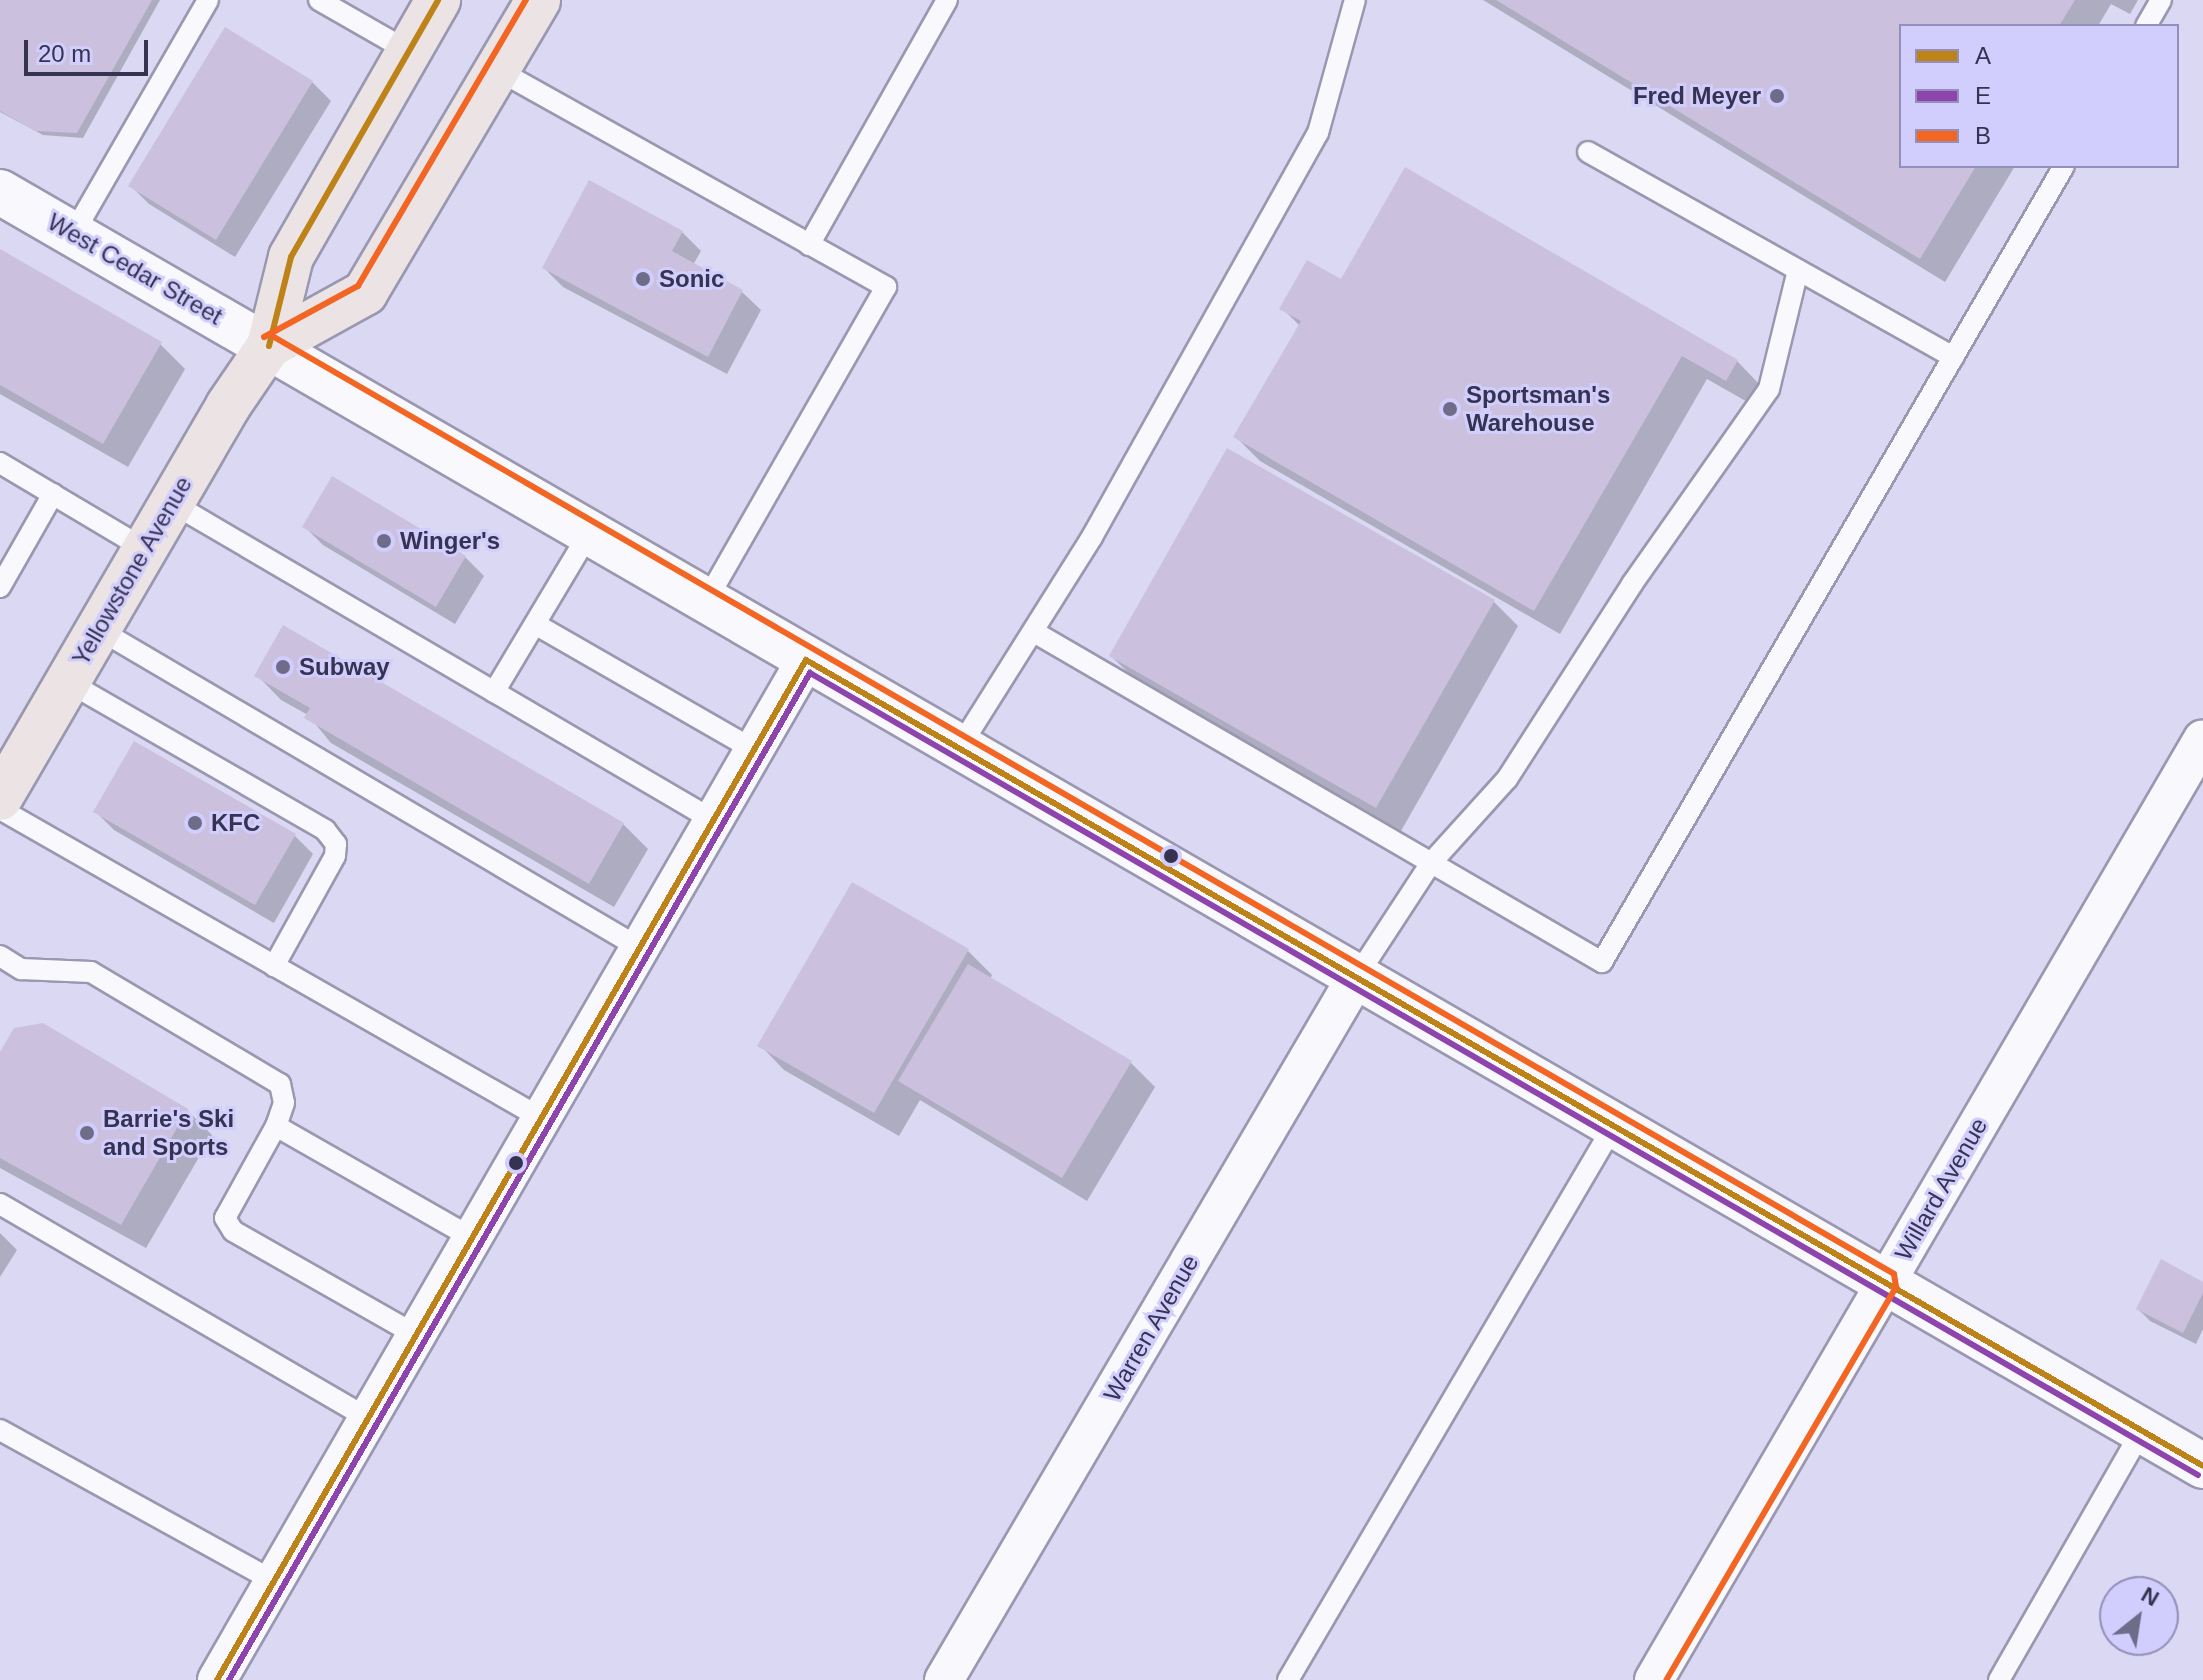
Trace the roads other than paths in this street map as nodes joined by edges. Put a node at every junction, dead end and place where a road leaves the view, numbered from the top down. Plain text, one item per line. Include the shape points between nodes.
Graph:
1 (208, 0) edge
2 (319, 0) edge
3 (438, 0) edge
4 (538, 0) edge
5 (947, 0) edge
6 (1355, 0) edge
7 (2161, 0) edge
8 (2147, 24) edge
9 (408, 51) junction
10 (496, 69) junction
11 (1588, 152) dead end
12 (2063, 168) edge
13 (0, 192) edge
14 (73, 234) junction
15 (809, 245) junction
16 (1798, 270) junction
17 (269, 346) junction
18 (1953, 357) junction
19 (0, 463) edge
20 (53, 494) junction
21 (172, 503) junction
22 (589, 533) junction
23 (145, 549) junction
24 (0, 587) edge
25 (706, 601) junction
26 (535, 624) junction
27 (98, 629) junction
28 (1034, 632) junction
29 (806, 660) junction
30 (68, 682) junction
31 (494, 692) junction
32 (2203, 739) edge
33 (961, 745) junction
34 (754, 750) junction
35 (0, 798) edge
36 (0, 809) edge
37 (713, 820) junction
38 (1431, 863) junction
39 (640, 948) junction
40 (0, 956) edge
41 (274, 966) junction
42 (1357, 976) junction
43 (541, 1118) junction
44 (1614, 1125) junction
45 (276, 1126) junction
46 (0, 1204) edge
47 (472, 1238) junction
48 (1887, 1282) junction
49 (416, 1335) junction
50 (368, 1418) junction
51 (0, 1430) edge
52 (2142, 1430) junction
53 (2203, 1466) edge
54 (274, 1581) junction
55 (217, 1680) edge
56 (944, 1680) edge
57 (1288, 1680) edge
58 (1654, 1680) edge
59 (1999, 1680) edge

1 - 14 lane
2 - 9 lane
3 - 9 main road, Yellowstone Avenue
4 - 10 main road, Yellowstone Avenue
5 - 15 lane
6 - 28 lane via 1318,133
7 - 8 lane
9 - 17 main road, Yellowstone Avenue via 291,257
10 - 15 lane
10 - 17 main road, Yellowstone Avenue via 365,293
11 - 16 lane
12 - 18 lane
13 - 14 street, West Cedar Street
14 - 17 street, West Cedar Street
15 - 25 lane via 886,287
16 - 18 lane
16 - 38 lane via 1769,389 1632,584 1507,779
17 - 21 main road, Yellowstone Avenue
17 - 22 street, West Cedar Street
18 - 38 lane via 1602,962
19 - 20 lane
20 - 23 lane
20 - 24 lane
21 - 23 main road, Yellowstone Avenue
21 - 31 lane
22 - 25 street, West Cedar Street
22 - 26 lane
23 - 27 main road, Yellowstone Avenue
25 - 29 street, West Cedar Street
26 - 31 lane
26 - 34 lane
27 - 30 main road, Yellowstone Avenue
27 - 39 lane
28 - 33 lane
28 - 38 lane
29 - 33 street, West Cedar Street
29 - 34 street
30 - 35 main road, Yellowstone Avenue
30 - 41 lane via 325,830 336,844 335,856
31 - 37 lane
32 - 48 street, Willard Avenue
33 - 42 street, West Cedar Street
34 - 37 street
36 - 41 lane
37 - 39 street
38 - 42 lane
39 - 43 street
40 - 45 lane via 21,969 91,972 280,1084 284,1103
41 - 43 lane
42 - 44 street, West Cedar Street
42 - 56 street, Warren Avenue
43 - 47 street
44 - 48 street, West Cedar Street
44 - 57 lane
45 - 47 lane
45 - 49 lane via 229,1205 225,1218 233,1231
46 - 50 lane
47 - 49 street
48 - 52 street, West Cedar Street
48 - 58 street, Willard Avenue
49 - 50 street
50 - 54 street
51 - 54 lane
52 - 53 street, West Cedar Street
52 - 59 lane
54 - 55 street

